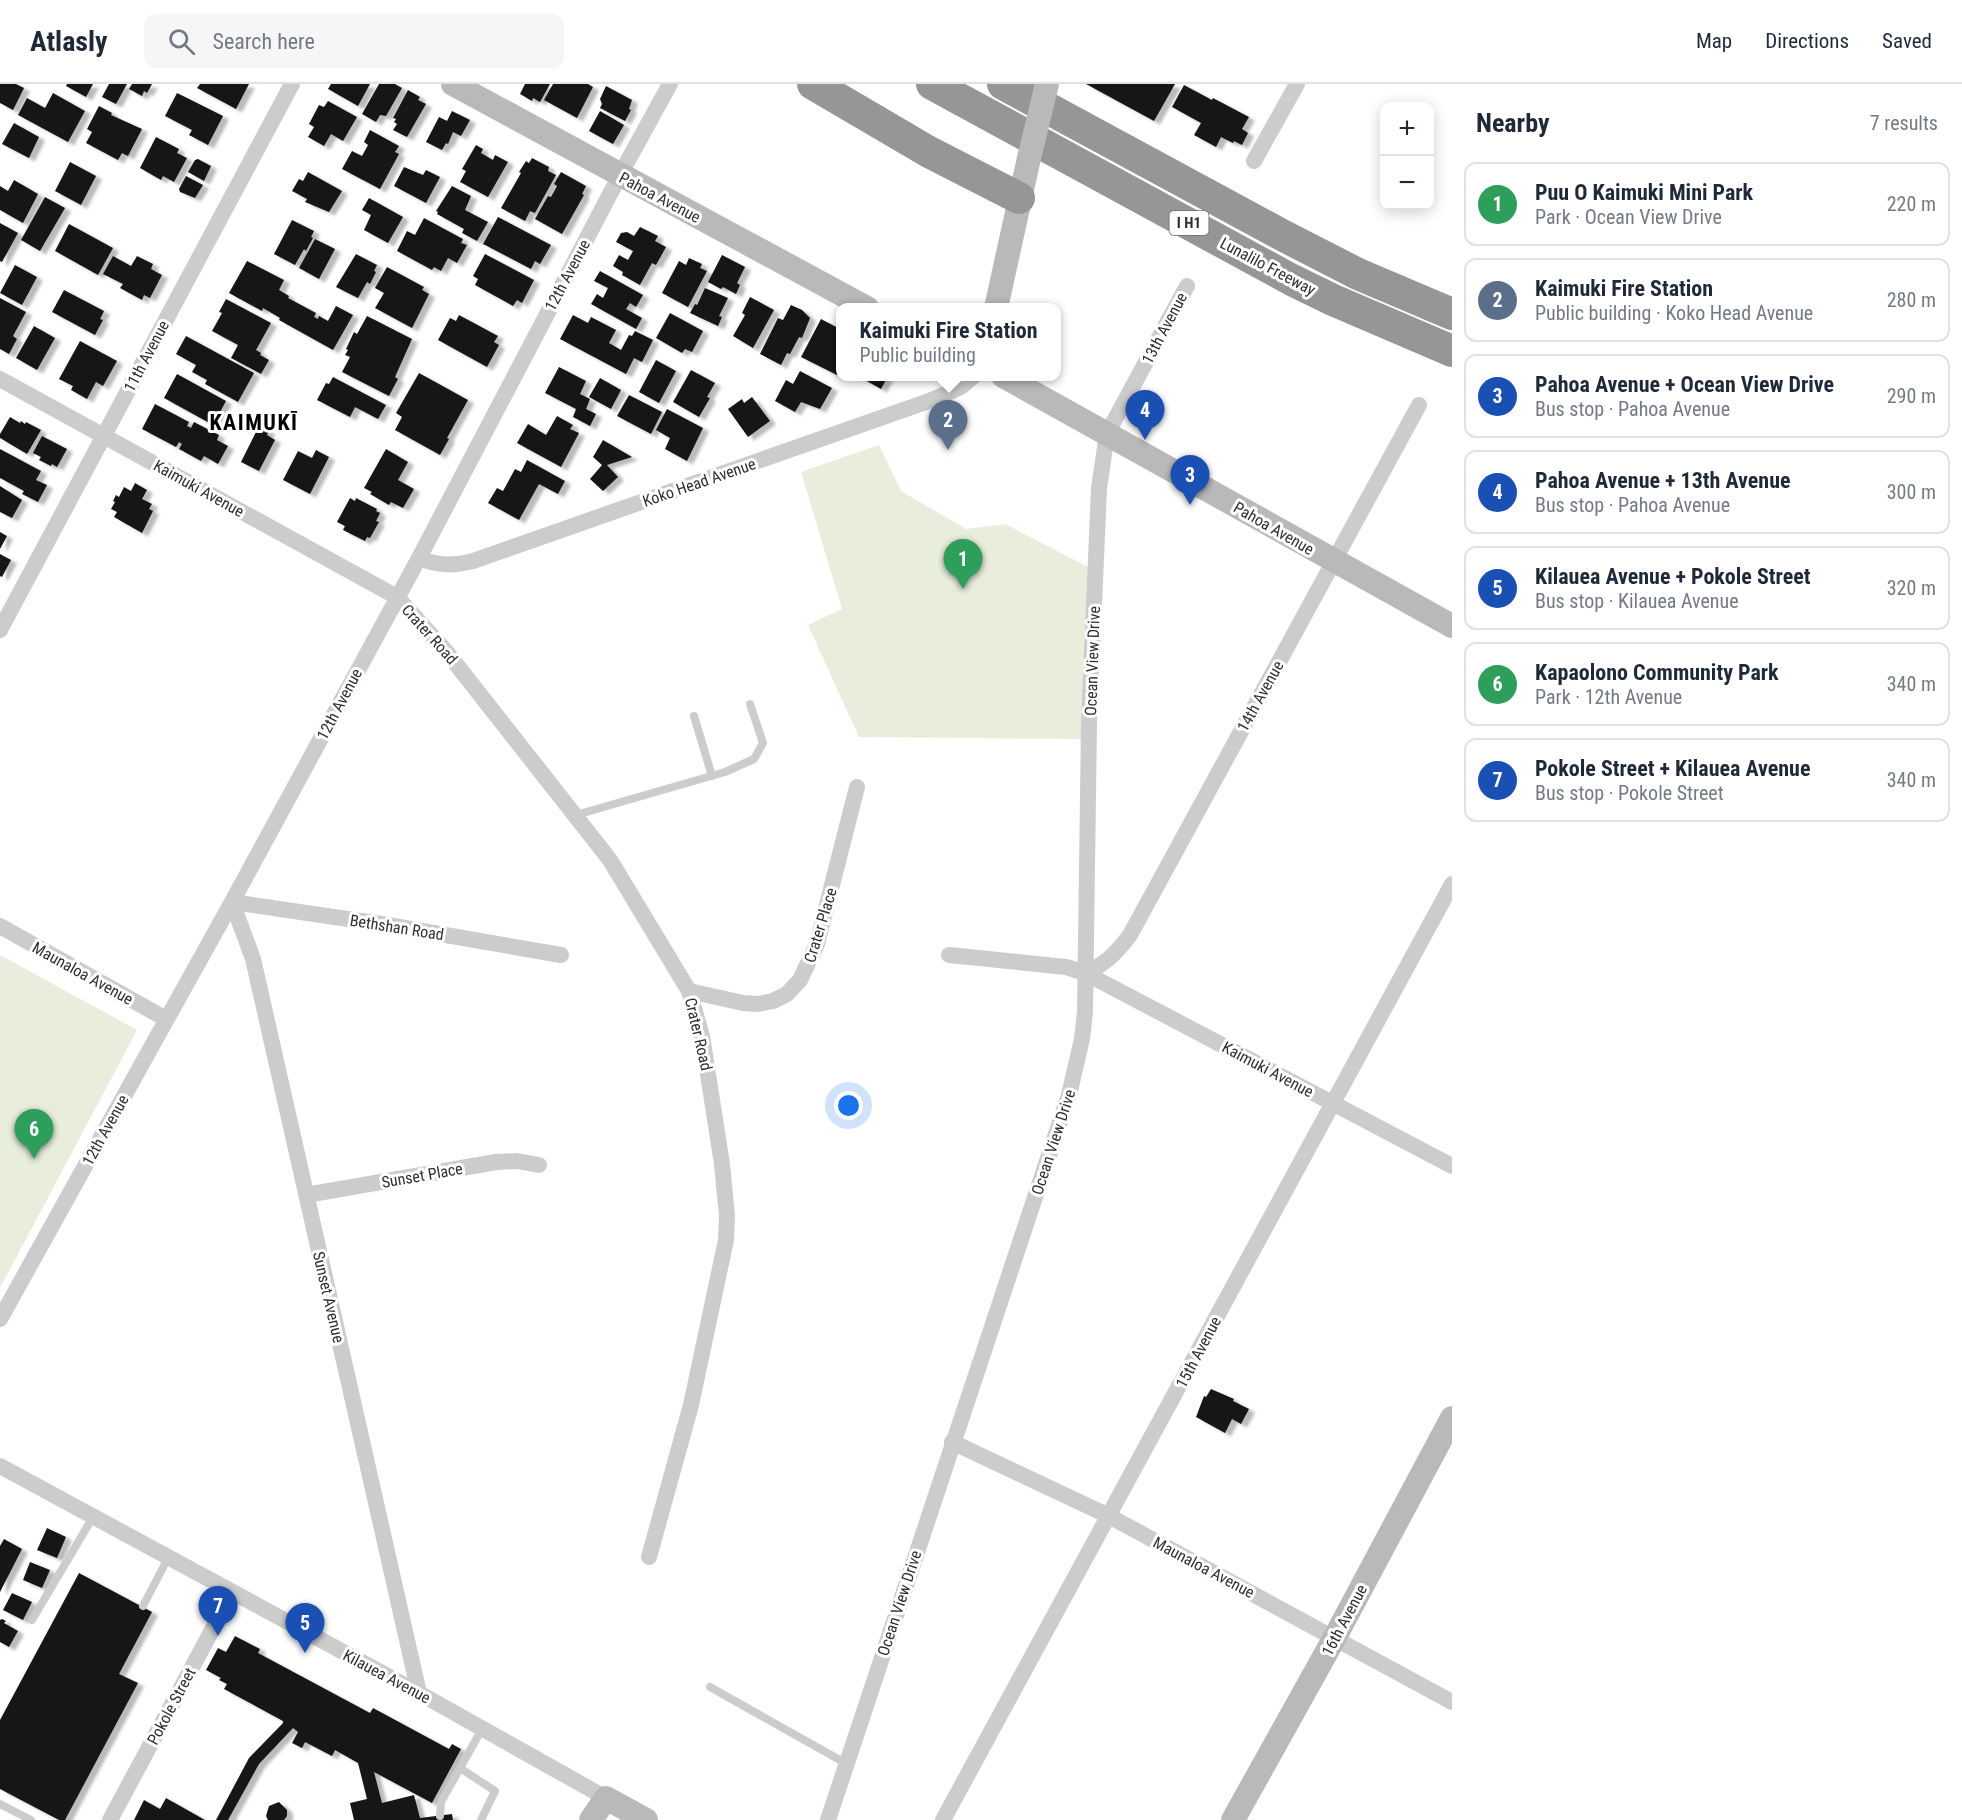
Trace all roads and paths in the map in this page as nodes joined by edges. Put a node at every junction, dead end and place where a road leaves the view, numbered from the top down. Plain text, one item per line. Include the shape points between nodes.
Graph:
1 (292, 84) edge
2 (453, 84) edge
3 (670, 84) edge
4 (813, 84) edge
5 (932, 84) edge
6 (1003, 84) edge
7 (1047, 84) edge
8 (1297, 84) edge
9 (1254, 161) dead end
10 (620, 175) junction
11 (1019, 198) junction
12 (1187, 286) dead end
13 (858, 303) edge
14 (997, 303) edge
15 (1452, 314) edge
16 (1452, 351) edge
17 (0, 379) edge
18 (968, 381) edge
19 (1012, 381) edge
20 (1419, 405) dead end
21 (1107, 434) junction
22 (103, 435) junction
23 (418, 558) junction
24 (1333, 562) junction
25 (397, 597) junction
26 (1452, 626) edge
27 (0, 630) edge
28 (750, 704) dead end
29 (694, 716) dead end
30 (712, 776) junction
31 (857, 787) dead end
32 (576, 816) junction
33 (1452, 884) edge
34 (232, 902) junction
35 (0, 926) edge
36 (561, 955) dead end
37 (949, 955) dead end
38 (1085, 973) junction
39 (689, 991) junction
40 (166, 1019) junction
41 (1332, 1103) junction
42 (539, 1165) dead end
43 (1452, 1166) edge
44 (306, 1195) junction
45 (0, 1319) edge
46 (1452, 1418) edge
47 (952, 1442) junction
48 (0, 1466) edge
49 (1109, 1516) junction
50 (93, 1517) junction
51 (649, 1557) dead end
52 (168, 1558) junction
53 (232, 1593) junction
54 (143, 1606) dead end
55 (32, 1620) dead end
56 (1335, 1637) junction
57 (710, 1687) dead end
58 (419, 1694) junction
59 (1452, 1702) edge
60 (482, 1729) junction
61 (846, 1764) junction
62 (460, 1768) junction
63 (606, 1798) junction
64 (0, 1804) edge
65 (440, 1816) dead end
66 (31, 1820) edge
67 (110, 1820) edge
68 (481, 1820) edge
69 (591, 1820) edge
70 (646, 1820) edge
71 (828, 1820) edge
72 (942, 1820) edge
73 (1233, 1820) edge

1 - 22 street, 11th Avenue
2 - 10 street, Pahoa Avenue
3 - 10 street, 12th Avenue
4 - 11 highway via 929,152
5 - 16 highway, Lunalilo Freeway / I H1 via 1292,280
6 - 15 highway, Lunalilo Freeway / I H1 via 1358,274
7 - 11 street, bridge
8 - 9 street
10 - 13 street, Pahoa Avenue
10 - 23 street, 12th Avenue
11 - 14 street
12 - 21 street, 13th Avenue
17 - 22 street, Kaimuki Avenue
18 - 23 street, Koko Head Avenue via 937,397 473,561 445,566
19 - 21 street, Pahoa Avenue
20 - 24 street, 14th Avenue
21 - 24 street, Pahoa Avenue
21 - 38 street, Ocean View Drive via 1099,488 1089,723
22 - 25 street, Kaimuki Avenue
22 - 27 street, 11th Avenue
23 - 25 street, 12th Avenue
24 - 26 street, Pahoa Avenue
24 - 38 street, 14th Avenue via 1130,934 1113,956
25 - 32 street, Crater Road via 467,676
25 - 34 street, 12th Avenue
28 - 30 lane via 763,743 754,759
29 - 30 lane
30 - 32 lane
31 - 39 street, Crater Place via 817,944 800,980 788,994 758,1004
32 - 39 street, Crater Road via 610,860
33 - 41 street, 15th Avenue
34 - 36 street, Bethshan Road
34 - 40 street, 12th Avenue
34 - 44 street, Sunset Avenue via 253,958
35 - 40 street, Maunaloa Avenue
37 - 38 street, Kaimuki Avenue via 1066,967
38 - 41 street, Kaimuki Avenue
38 - 47 street, Ocean View Drive via 1084,1021 1069,1095
39 - 51 street, Crater Road via 702,1036 728,1216 692,1405
40 - 45 street, 12th Avenue
41 - 43 street, Kaimuki Avenue
41 - 49 street, 15th Avenue
42 - 44 street, Sunset Place via 496,1162
44 - 58 street, Sunset Avenue
46 - 56 street, 16th Avenue
47 - 49 street, Maunaloa Avenue
47 - 61 street, Ocean View Drive
48 - 50 street, Kilauea Avenue
49 - 56 street, Maunaloa Avenue
49 - 72 street, 15th Avenue
50 - 52 street, Kilauea Avenue
50 - 55 lane
52 - 53 street, Kilauea Avenue
52 - 54 lane
53 - 58 street, Kilauea Avenue
53 - 67 street, Pokole Street
56 - 59 street, Maunaloa Avenue
56 - 73 street, 16th Avenue
57 - 61 lane
58 - 60 street, Kilauea Avenue
60 - 62 lane
60 - 63 street, Kilauea Avenue
61 - 71 street, Ocean View Drive
62 - 65 lane via 441,1802
62 - 68 lane via 495,1791
63 - 69 street
63 - 70 street, Kilauea Avenue
64 - 66 lane

